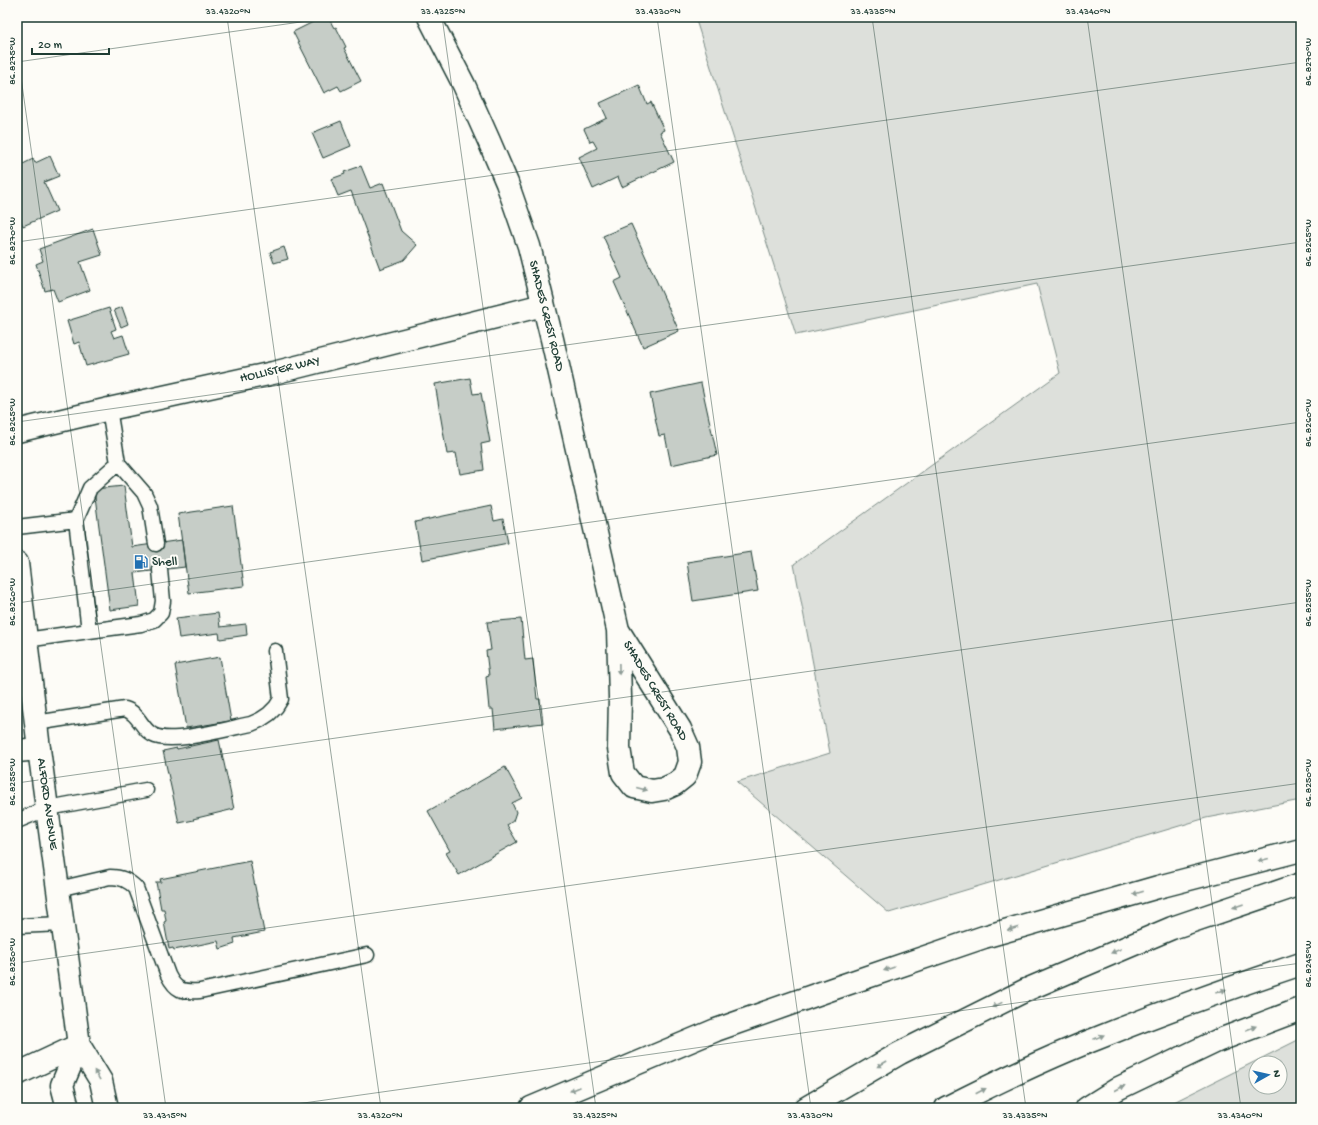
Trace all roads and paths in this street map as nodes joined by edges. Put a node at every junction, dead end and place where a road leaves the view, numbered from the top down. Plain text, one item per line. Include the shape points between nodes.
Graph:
1 (429, 17) edge
2 (543, 304) junction
3 (109, 409) junction
4 (17, 431) edge
5 (118, 463) junction
6 (76, 520) junction
7 (17, 527) edge
8 (156, 544) dead end
9 (17, 563) edge
10 (160, 570) dead end
11 (618, 630) junction
12 (89, 631) junction
13 (26, 640) junction
14 (275, 651) dead end
15 (36, 723) junction
16 (39, 749) junction
17 (17, 751) edge
18 (146, 790) dead end
19 (48, 808) junction
20 (17, 821) edge
21 (1301, 850) edge
22 (1301, 884) edge
23 (58, 889) junction
24 (63, 924) junction
25 (17, 926) edge
26 (367, 955) dead end
27 (1301, 964) edge
28 (1301, 1009) edge
29 (79, 1045) junction
30 (17, 1074) edge
31 (68, 1108) edge
32 (107, 1108) edge
33 (531, 1108) edge
34 (806, 1108) edge
35 (946, 1108) edge
36 (1087, 1108) edge

1 - 2 main road, SHADES CREST ROAD via 464,85 507,183 529,246
2 - 3 main road, HOLLISTER WAY via 273,373
2 - 11 main road, SHADES CREST ROAD
3 - 4 main road, HOLLISTER WAY
3 - 5 lane
5 - 6 lane via 90,488
5 - 8 lane via 144,493 150,506
6 - 7 lane
6 - 12 lane
9 - 13 main road, ALFORD AVENUE
10 - 12 lane via 163,602 161,613 154,620
11 -> 11 main road, SHADES CREST ROAD via 619,748 624,773 634,786 652,791 664,789 685,776 690,762 688,747 680,728
12 - 13 lane
13 - 15 main road, ALFORD AVENUE
14 - 15 lane via 281,698 270,714 251,724 184,737 164,738 154,736 146,730 132,711 125,709
15 - 16 main road, ALFORD AVENUE
16 - 17 main road
16 - 19 main road, ALFORD AVENUE
18 - 19 lane
19 - 20 lane
19 - 23 main road, ALFORD AVENUE
21 -> 33 main road via 1158,887 984,937 716,1030
22 -> 34 main road via 1172,928 1026,990 900,1053
23 - 24 main road, ALFORD AVENUE
23 - 26 lane via 110,877 129,881 136,888 172,984 187,992
24 - 25 lane
24 - 29 main road, ALFORD AVENUE
35 -> 27 main road via 995,1083 1097,1038 1219,991
36 -> 28 main road via 1119,1088 1217,1041
29 - 30 main road
29 - 31 main road via 62,1085
32 -> 29 main road, ALFORD AVENUE via 100,1081

